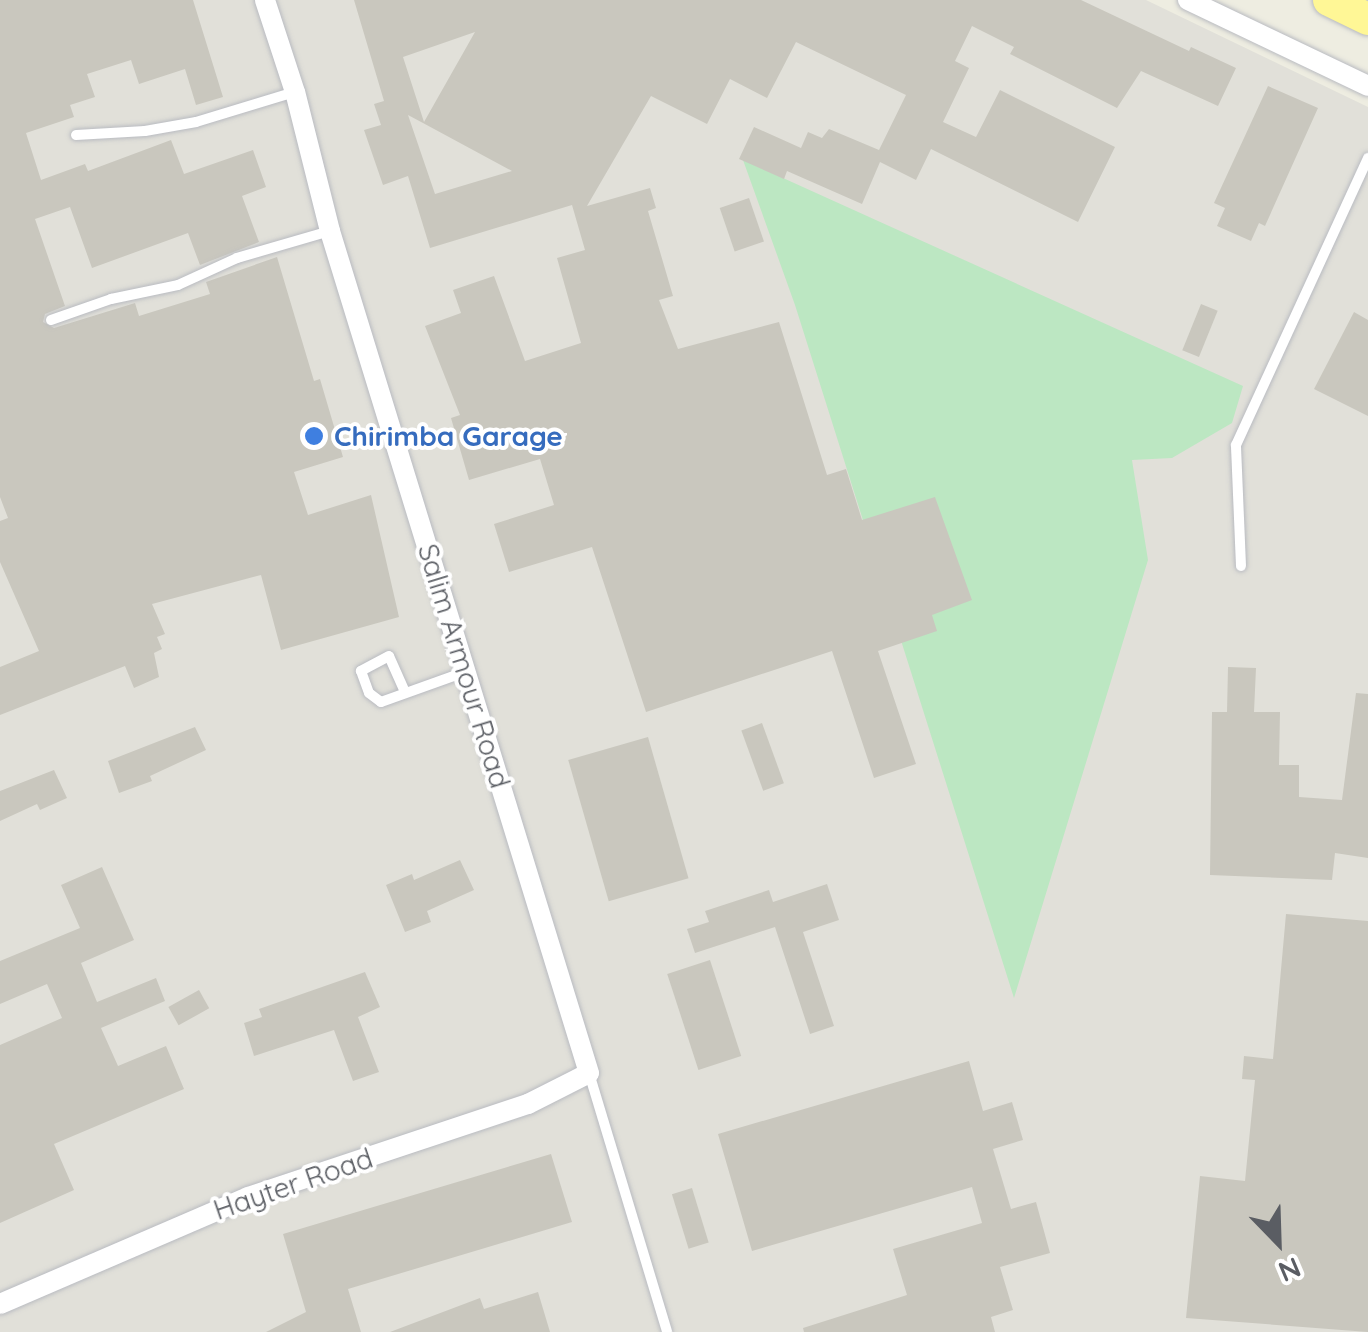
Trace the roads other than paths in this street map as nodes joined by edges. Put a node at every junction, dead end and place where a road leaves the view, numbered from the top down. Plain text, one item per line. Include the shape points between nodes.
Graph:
1 (265, 0) edge
2 (1188, 0) edge
3 (1328, 0) edge
4 (1368, 20) edge
5 (1368, 86) edge
6 (294, 92) junction
7 (76, 136) dead end
8 (1368, 158) edge
9 (330, 231) junction
10 (51, 320) dead end
11 (1241, 566) dead end
12 (466, 672) junction
13 (405, 692) junction
14 (589, 1073) junction
15 (0, 1304) edge
16 (667, 1332) edge

1 - 6 street, Salim Armour Road
2 - 5 street
3 - 4 highway
6 - 7 lane via 196,122
6 - 9 street, Salim Armour Road
8 - 11 lane via 1236,446
9 - 10 lane
9 - 12 street, Salim Armour Road
12 - 13 lane
12 - 14 street, Salim Armour Road
13 - 13 lane via 374,700 362,671 389,656
14 - 15 street, Hayter Road via 528,1104 248,1197
14 - 16 lane, Salim Armour Road

